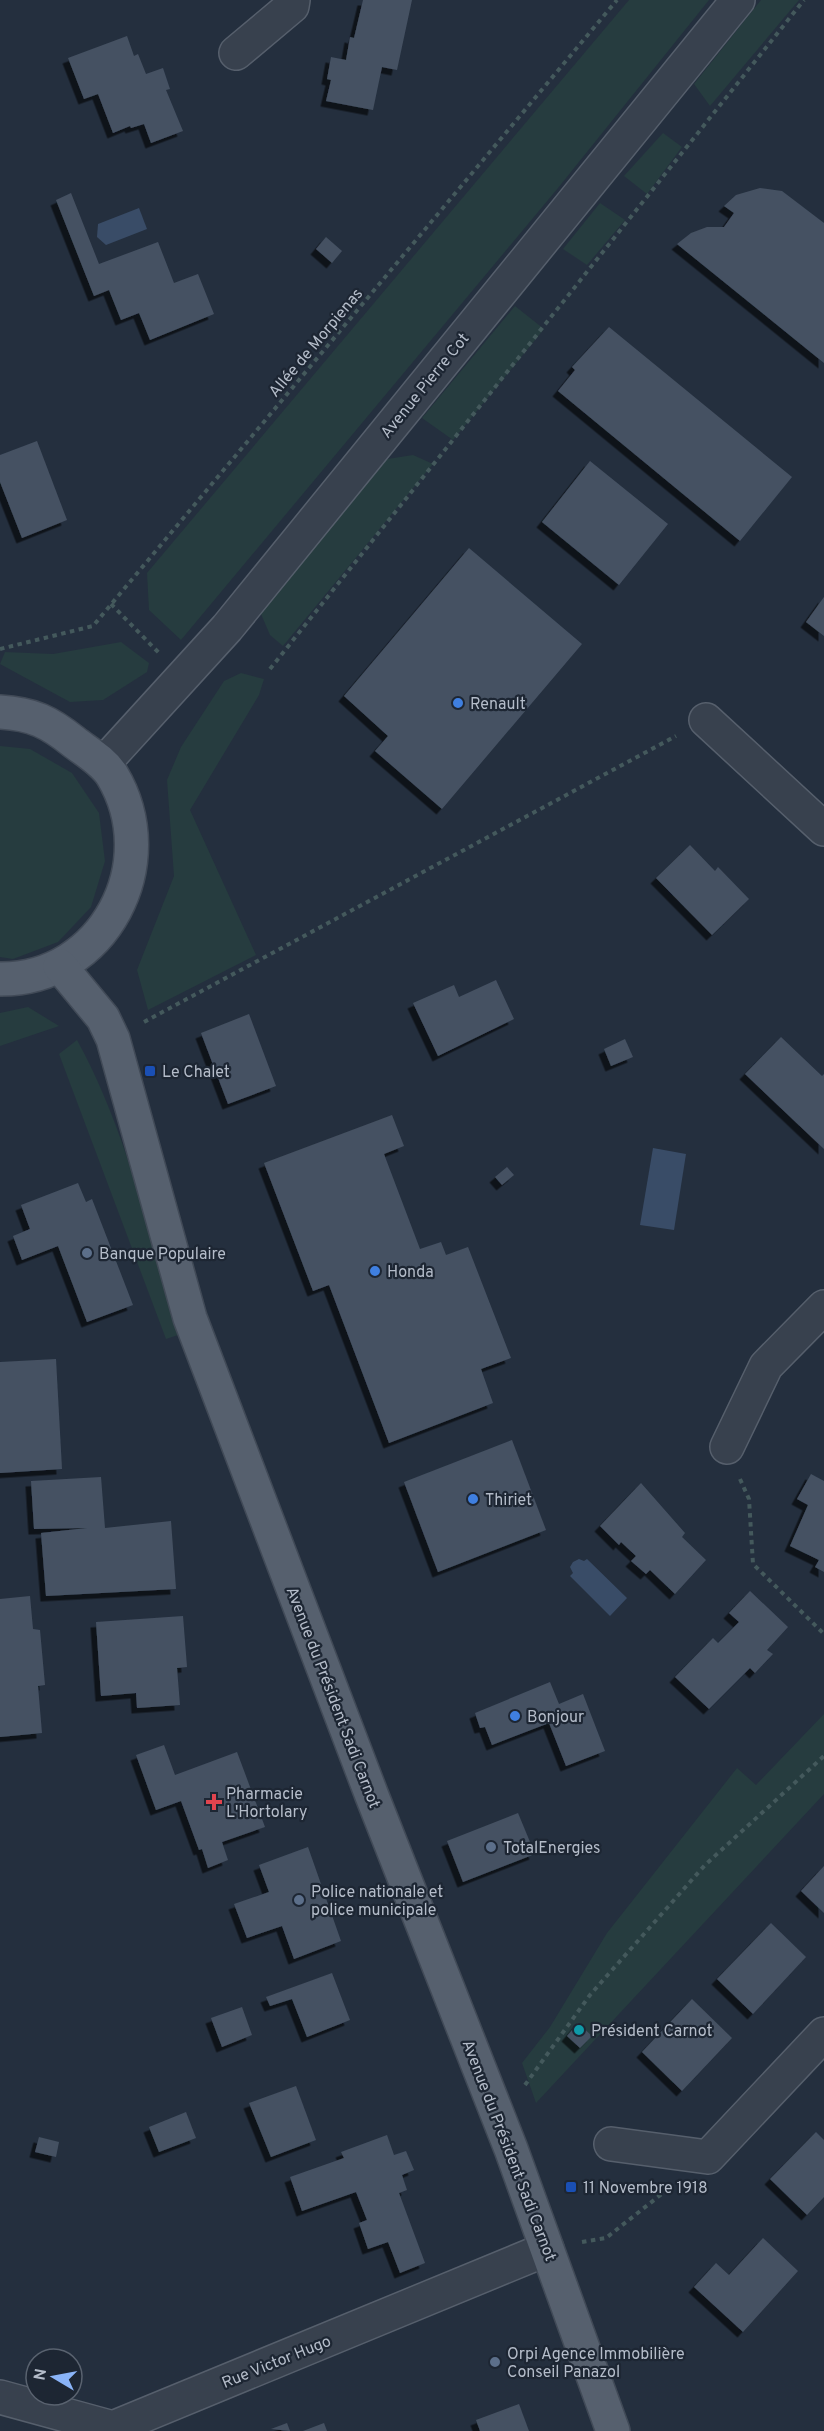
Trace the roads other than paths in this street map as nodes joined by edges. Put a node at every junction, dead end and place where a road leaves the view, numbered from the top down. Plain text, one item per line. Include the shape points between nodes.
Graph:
1 (293, 0) edge
2 (738, 0) edge
3 (236, 53) dead end
4 (0, 712) edge
5 (706, 720) road end
6 (103, 764) junction
7 (824, 829) edge
8 (60, 966) junction
9 (0, 979) edge
10 (824, 1307) edge
11 (728, 1447) road end
12 (824, 2034) edge
13 (611, 2144) dead end
14 (547, 2249) junction
15 (0, 2397) edge
16 (113, 2430) edge
17 (613, 2431) edge

1 - 3 street via 292,6
2 - 6 street, Avenue Pierre Cot via 233,621
4 - 6 main road via 49,722
5 - 7 street
6 - 8 main road via 112,776 129,819 129,876 111,920 89,946
8 - 9 main road via 24,980
8 - 14 main road, Avenue du Président Sadi Carnot via 103,1018 113,1039 190,1318
10 - 11 street via 766,1366
12 - 13 street via 708,2157
14 - 16 street, Rue Victor Hugo
14 - 17 main road, Avenue du Président Sadi Carnot
15 - 16 street, Rue Victor Hugo

